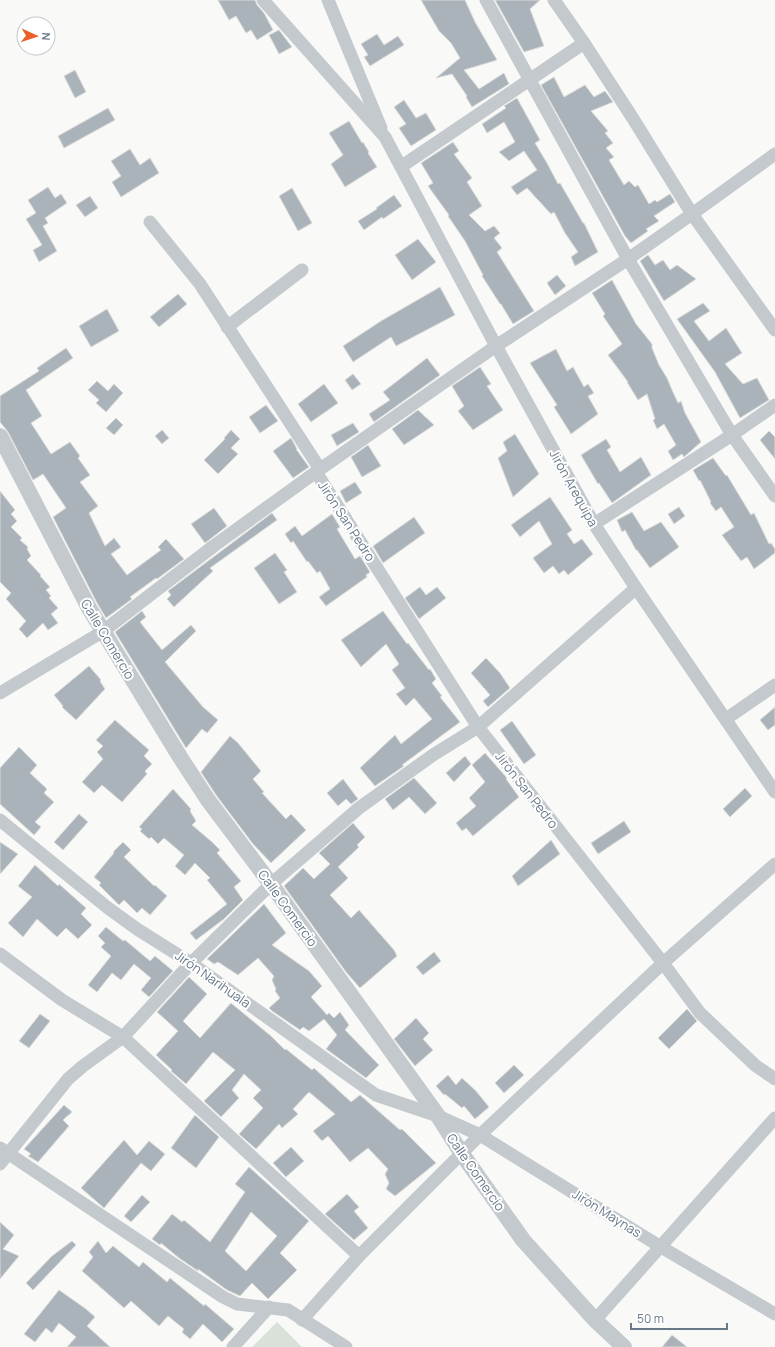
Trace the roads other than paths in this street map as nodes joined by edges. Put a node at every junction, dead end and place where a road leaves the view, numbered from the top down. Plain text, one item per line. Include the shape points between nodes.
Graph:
1 (263, 0) edge
2 (328, 0) edge
3 (486, 0) edge
4 (554, 0) edge
5 (584, 43) junction
6 (530, 79) junction
7 (385, 137) junction
8 (775, 154) edge
9 (402, 166) junction
10 (692, 214) junction
11 (150, 222) dead end
12 (628, 259) junction
13 (302, 270) dead end
14 (227, 327) junction
15 (775, 330) edge
16 (496, 346) junction
17 (775, 405) edge
18 (732, 435) junction
19 (0, 436) edge
20 (318, 471) junction
21 (775, 496) edge
22 (594, 524) junction
23 (636, 588) junction
24 (102, 632) junction
25 (775, 685) edge
26 (0, 693) edge
27 (726, 719) junction
28 (478, 727) junction
29 (775, 792) edge
30 (0, 820) edge
31 (775, 864) edge
32 (271, 884) junction
33 (0, 954) edge
34 (191, 962) junction
35 (663, 963) junction
36 (123, 1037) junction
37 (775, 1079) edge
38 (438, 1116) junction
39 (775, 1118) edge
40 (480, 1135) junction
41 (462, 1154) junction
42 (3, 1156) edge
43 (661, 1247) junction
44 (358, 1256) junction
45 (269, 1307) junction
46 (775, 1314) edge
47 (302, 1320) junction
48 (595, 1320) junction
49 (233, 1347) edge
50 (346, 1347) edge
51 (624, 1347) edge

1 - 7 street
2 - 7 street
3 - 6 street
4 - 5 street
5 - 6 street
5 - 10 street
6 - 9 street
6 - 12 street
7 - 9 street, Jirón Arequipa
8 - 10 street
9 - 16 street, Jirón Arequipa
10 - 12 street
10 - 15 street
11 - 14 street, Jirón San Pedro via 200,284
12 - 16 street
12 - 18 street
13 - 14 street
14 - 20 street, Jirón San Pedro
16 - 20 street
16 - 22 street, Jirón Arequipa
17 - 18 street
18 - 21 street
18 - 22 street
19 - 24 street, Calle Comercio
20 - 24 street via 215,545
20 - 28 street, Jirón San Pedro
22 - 23 street, Jirón Arequipa
23 - 27 street, Jirón Arequipa
23 - 28 street
24 - 26 street
24 - 32 street, Calle Comercio via 208,800
25 - 27 street
27 - 29 street, Jirón Arequipa
28 - 32 street via 434,754 359,808
28 - 35 street, Jirón San Pedro
30 - 34 street, Jirón Narihuala via 108,908
31 - 35 street
32 - 34 street
32 - 38 street, Calle Comercio
33 - 36 street via 62,1000
34 - 36 street
34 - 38 street, Jirón Narihuala via 376,1095
35 - 37 street, Jirón San Pedro via 700,1013 756,1066
35 - 40 street
36 - 42 street via 68,1079
36 - 44 street
38 - 40 street, Jirón Maynas
38 - 41 street, Calle Comercio
39 - 43 street
40 - 41 street
40 - 43 street, Jirón Maynas
41 - 44 street
41 - 48 street, Calle Comercio via 523,1240
42 - 45 street via 223,1297 237,1304
43 - 46 street, Jirón Maynas
43 - 48 street
44 - 47 street
45 - 47 street via 288,1310
45 - 49 street
47 - 50 street
48 - 51 street, Calle Comercio

